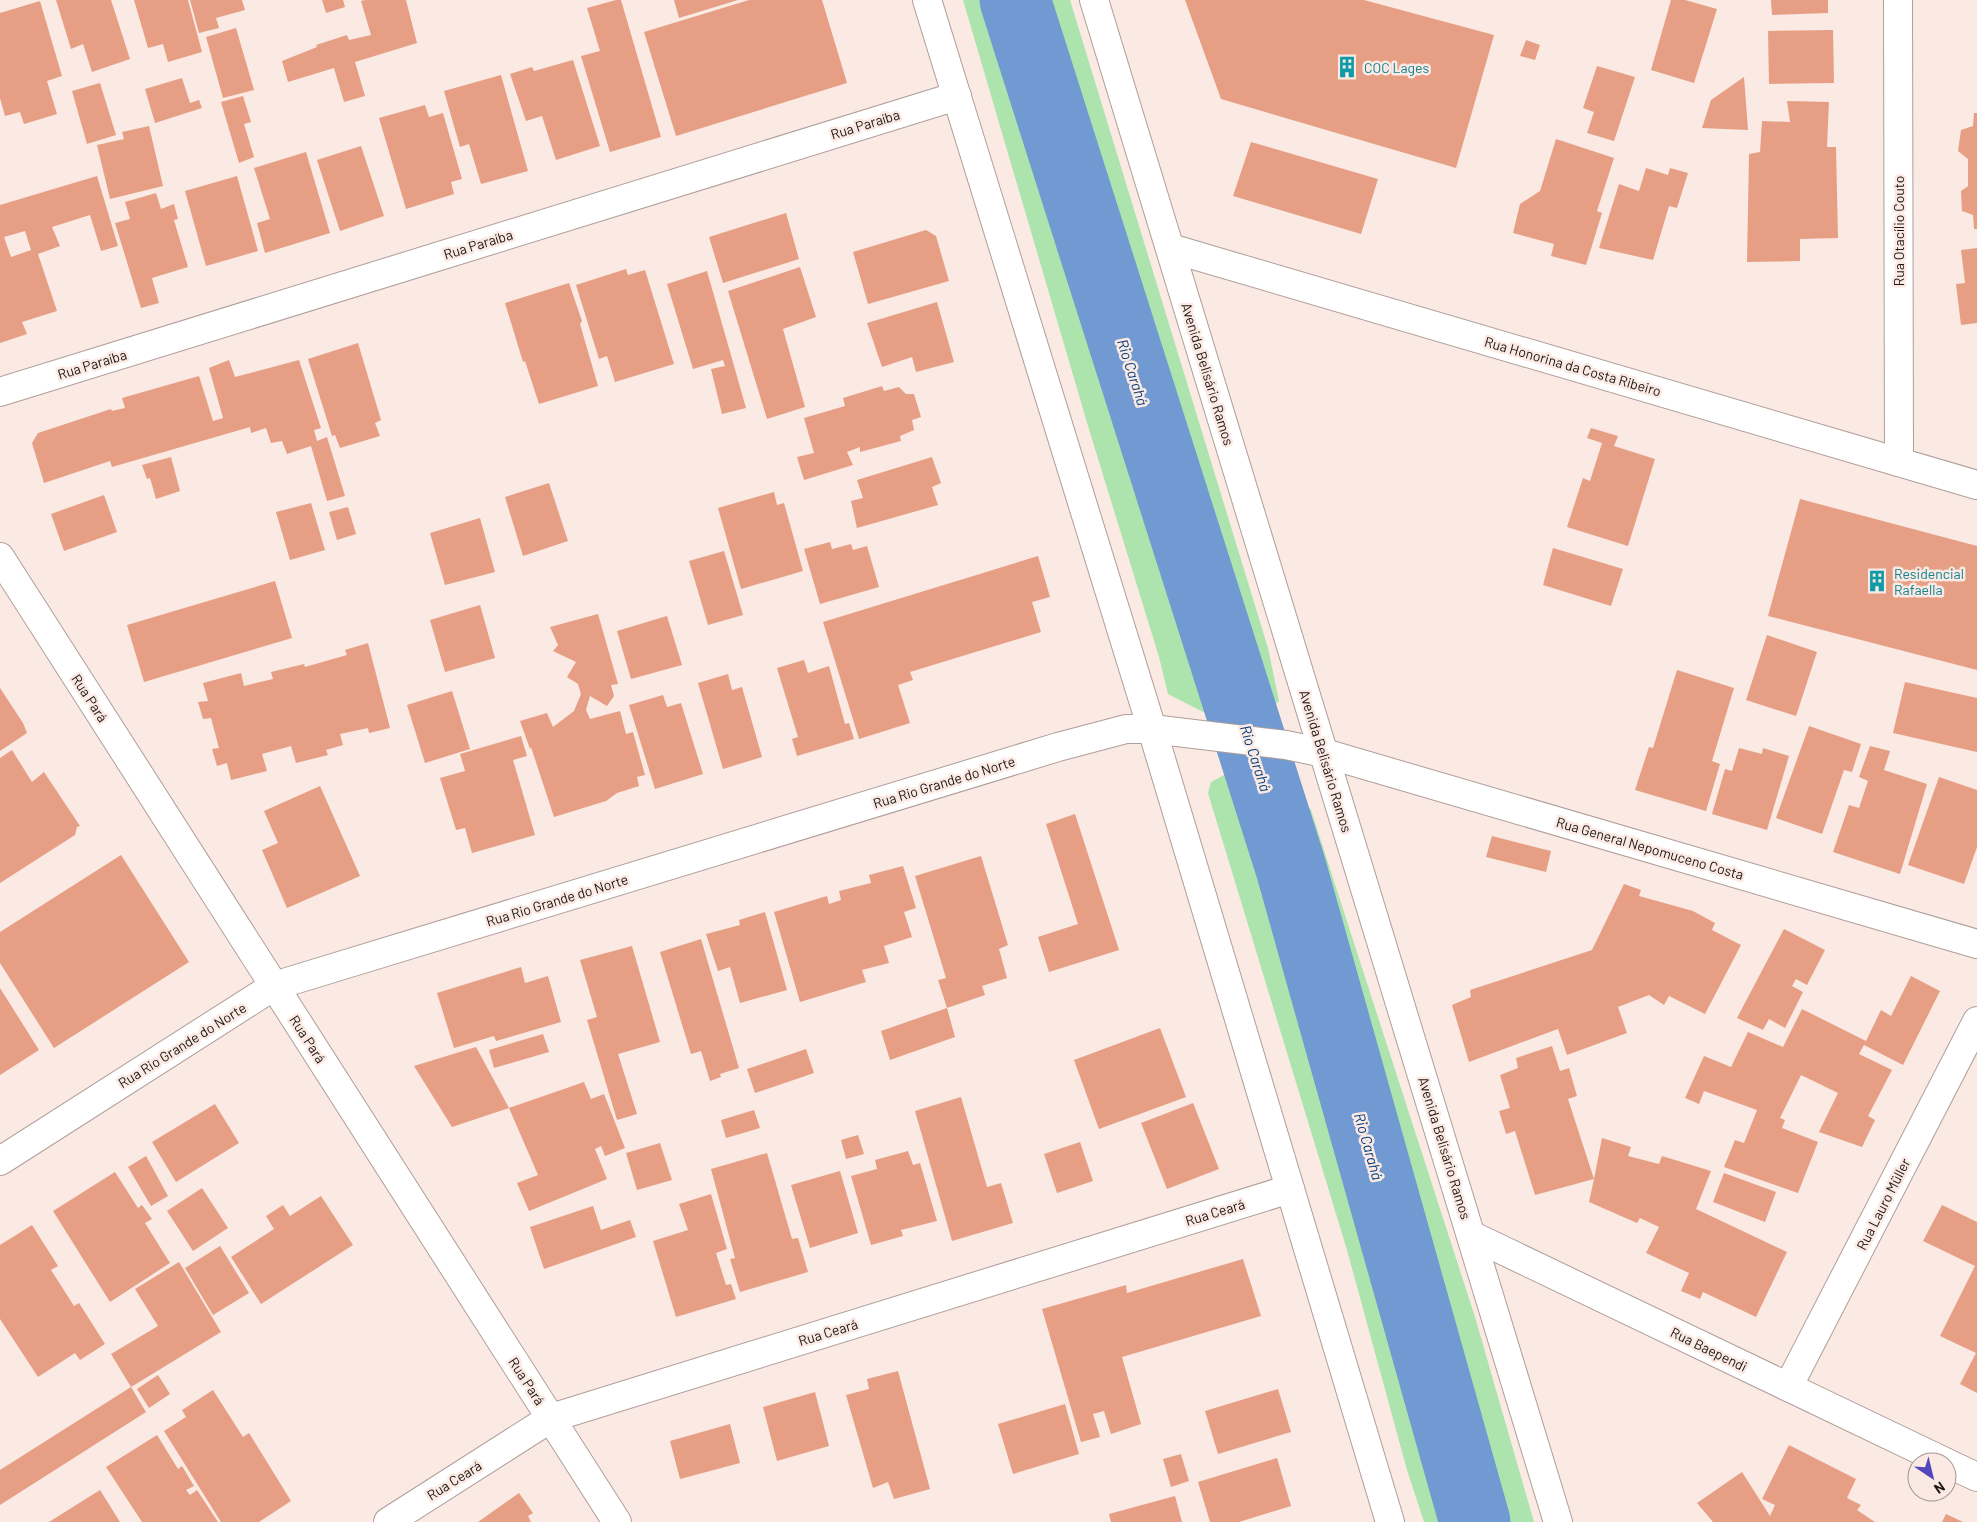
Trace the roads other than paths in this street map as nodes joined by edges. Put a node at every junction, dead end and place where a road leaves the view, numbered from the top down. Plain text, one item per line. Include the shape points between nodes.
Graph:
1 (927, 0) edge
2 (1094, 0) edge
3 (1898, 0) edge
4 (957, 96) junction
5 (1170, 248) junction
6 (0, 392) edge
7 (1899, 462) junction
8 (1977, 485) edge
9 (0, 556) edge
10 (1152, 729) junction
11 (1286, 745) joint
12 (1324, 752) junction
13 (1977, 944) edge
14 (274, 986) junction
15 (1977, 1020) edge
16 (0, 1161) edge
17 (1290, 1189) junction
18 (1472, 1236) junction
19 (1788, 1387) junction
20 (551, 1418) junction
21 (1925, 1452) edge
22 (1957, 1467) edge
23 (1977, 1477) edge
24 (388, 1522) edge
25 (617, 1522) edge
26 (1390, 1522) edge
27 (1558, 1522) edge

1 - 4 street
2 - 5 street, Avenida Belisário Ramos
3 - 7 street, Rua Otacílio Couto
4 - 6 street, Rua Paraíba
4 - 10 street
5 - 7 street, Rua Honorina da Costa Ribeiro
5 - 12 street, Avenida Belisário Ramos
7 - 8 street, Rua Honorina da Costa Ribeiro
9 - 14 street, Rua Pará
10 - 11 street, Rua Rio Grande do Norte
10 - 14 street, Rua Rio Grande do Norte via 1126,729 1098,735
10 - 17 street
11 - 12 street, Rua General Nepomuceno Costa
12 - 13 street, Rua General Nepomuceno Costa
12 - 18 street, Avenida Belisário Ramos
14 - 16 street, Rua Rio Grande do Norte
14 - 20 street, Rua Pará
15 - 19 street, Rua Lauro Müller
17 - 20 street, Rua Ceará
17 - 26 street
18 - 19 street, Rua Baependi
18 - 27 street, Avenida Belisário Ramos
19 - 21 street, Rua Baependi
20 - 24 street, Rua Ceará
20 - 25 street, Rua Pará
22 - 23 street, Rua Baependi

